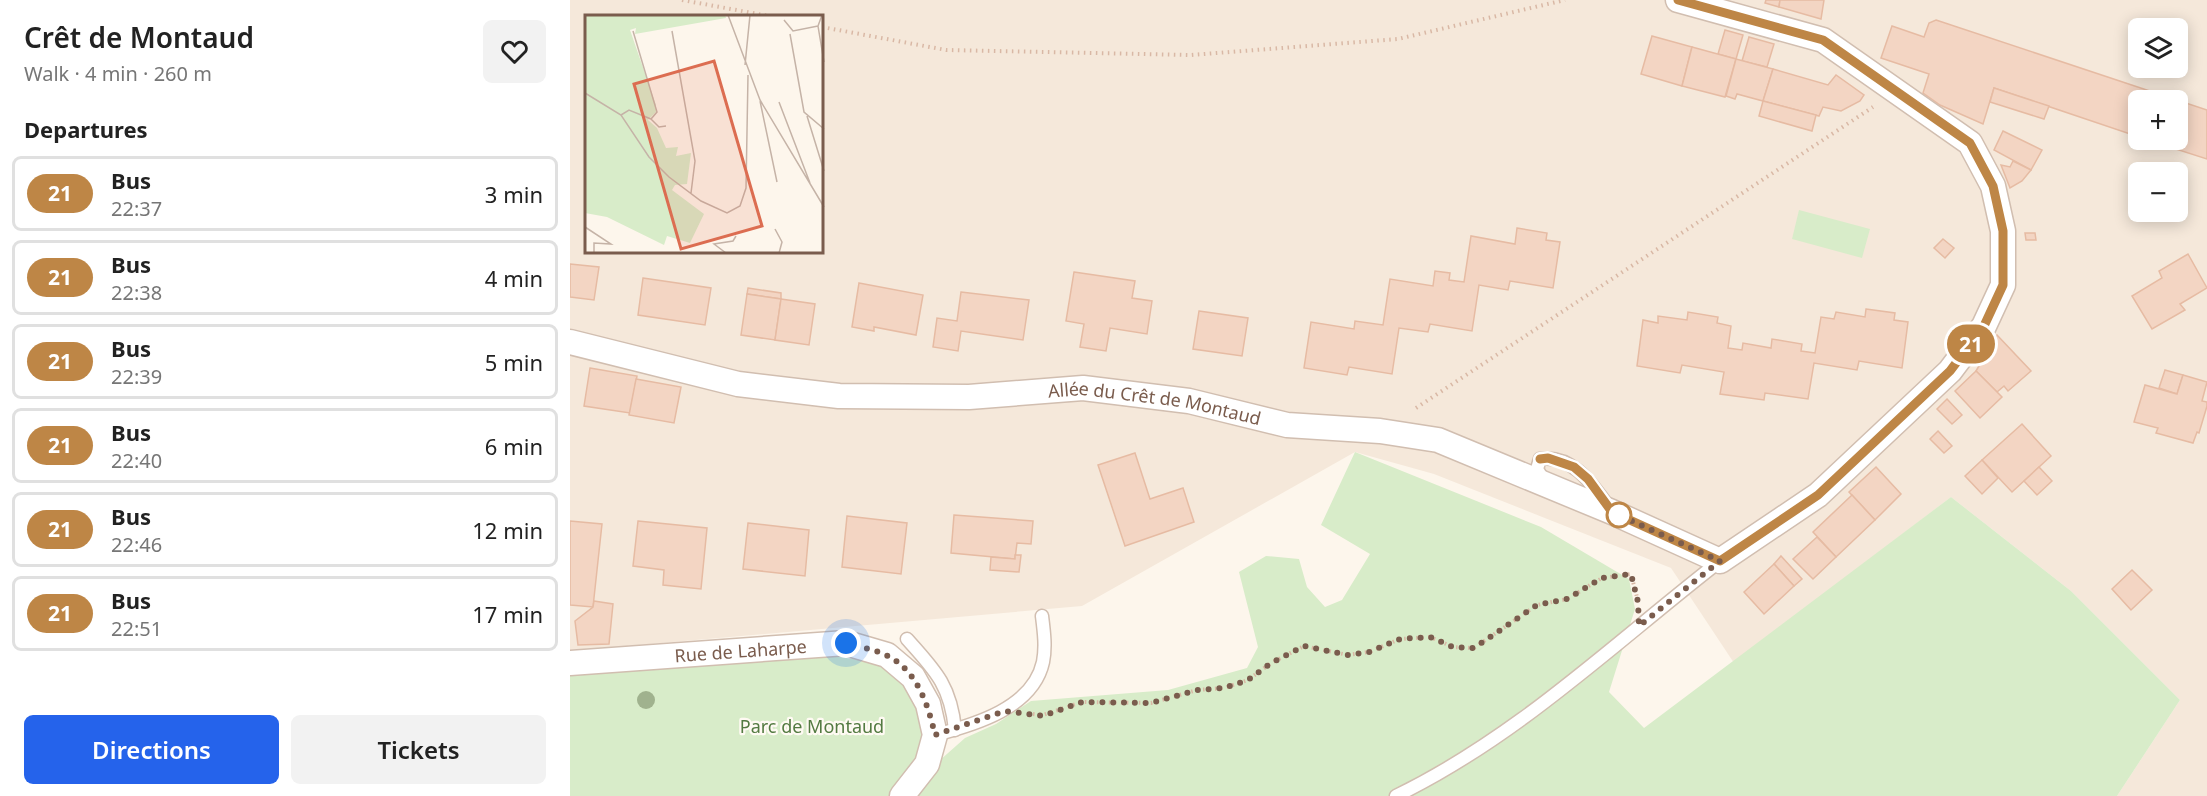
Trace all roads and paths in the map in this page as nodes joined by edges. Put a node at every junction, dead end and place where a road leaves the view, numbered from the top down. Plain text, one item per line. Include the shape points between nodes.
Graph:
1 (682, 0) edge
2 (1565, 0) edge
3 (1678, 0) edge
4 (764, 15) edge
5 (824, 27) edge
6 (1870, 110) dead end
7 (570, 342) edge
8 (1380, 431) junction
9 (1720, 561) junction
10 (1042, 616) dead end
11 (1639, 626) junction
12 (907, 639) dead end
13 (570, 663) edge
14 (1005, 711) junction
15 (945, 732) junction
16 (902, 796) edge
17 (1396, 796) edge

1 - 4 path
2 - 5 path via 1398,39 1191,55 946,50
3 - 9 street via 1823,40 1970,143 1993,186 2003,231 2003,285 1984,326 1950,371 1818,495
6 - 8 path
7 - 8 street, Allée du Crêt de Montaud via 738,384 839,396 969,397 1083,388 1190,401 1287,425
8 - 9 street, Allée du Crêt de Montaud via 1438,440
9 - 11 lane
10 - 14 lane via 1042,665 1030,686
11 - 14 path via 1631,574 1602,578 1567,599 1537,605 1474,648 1453,647 1430,637 1400,639 1369,652 1348,655 1304,646 1248,680 1224,688 1197,690 1151,703 1082,702 1043,716
11 - 17 lane via 1520,723 1445,772
12 - 15 lane via 943,681 950,699
13 - 15 street, Rue de Laharpe via 846,643 887,655 913,677
14 - 15 lane
15 - 16 street, Rue de Laharpe

